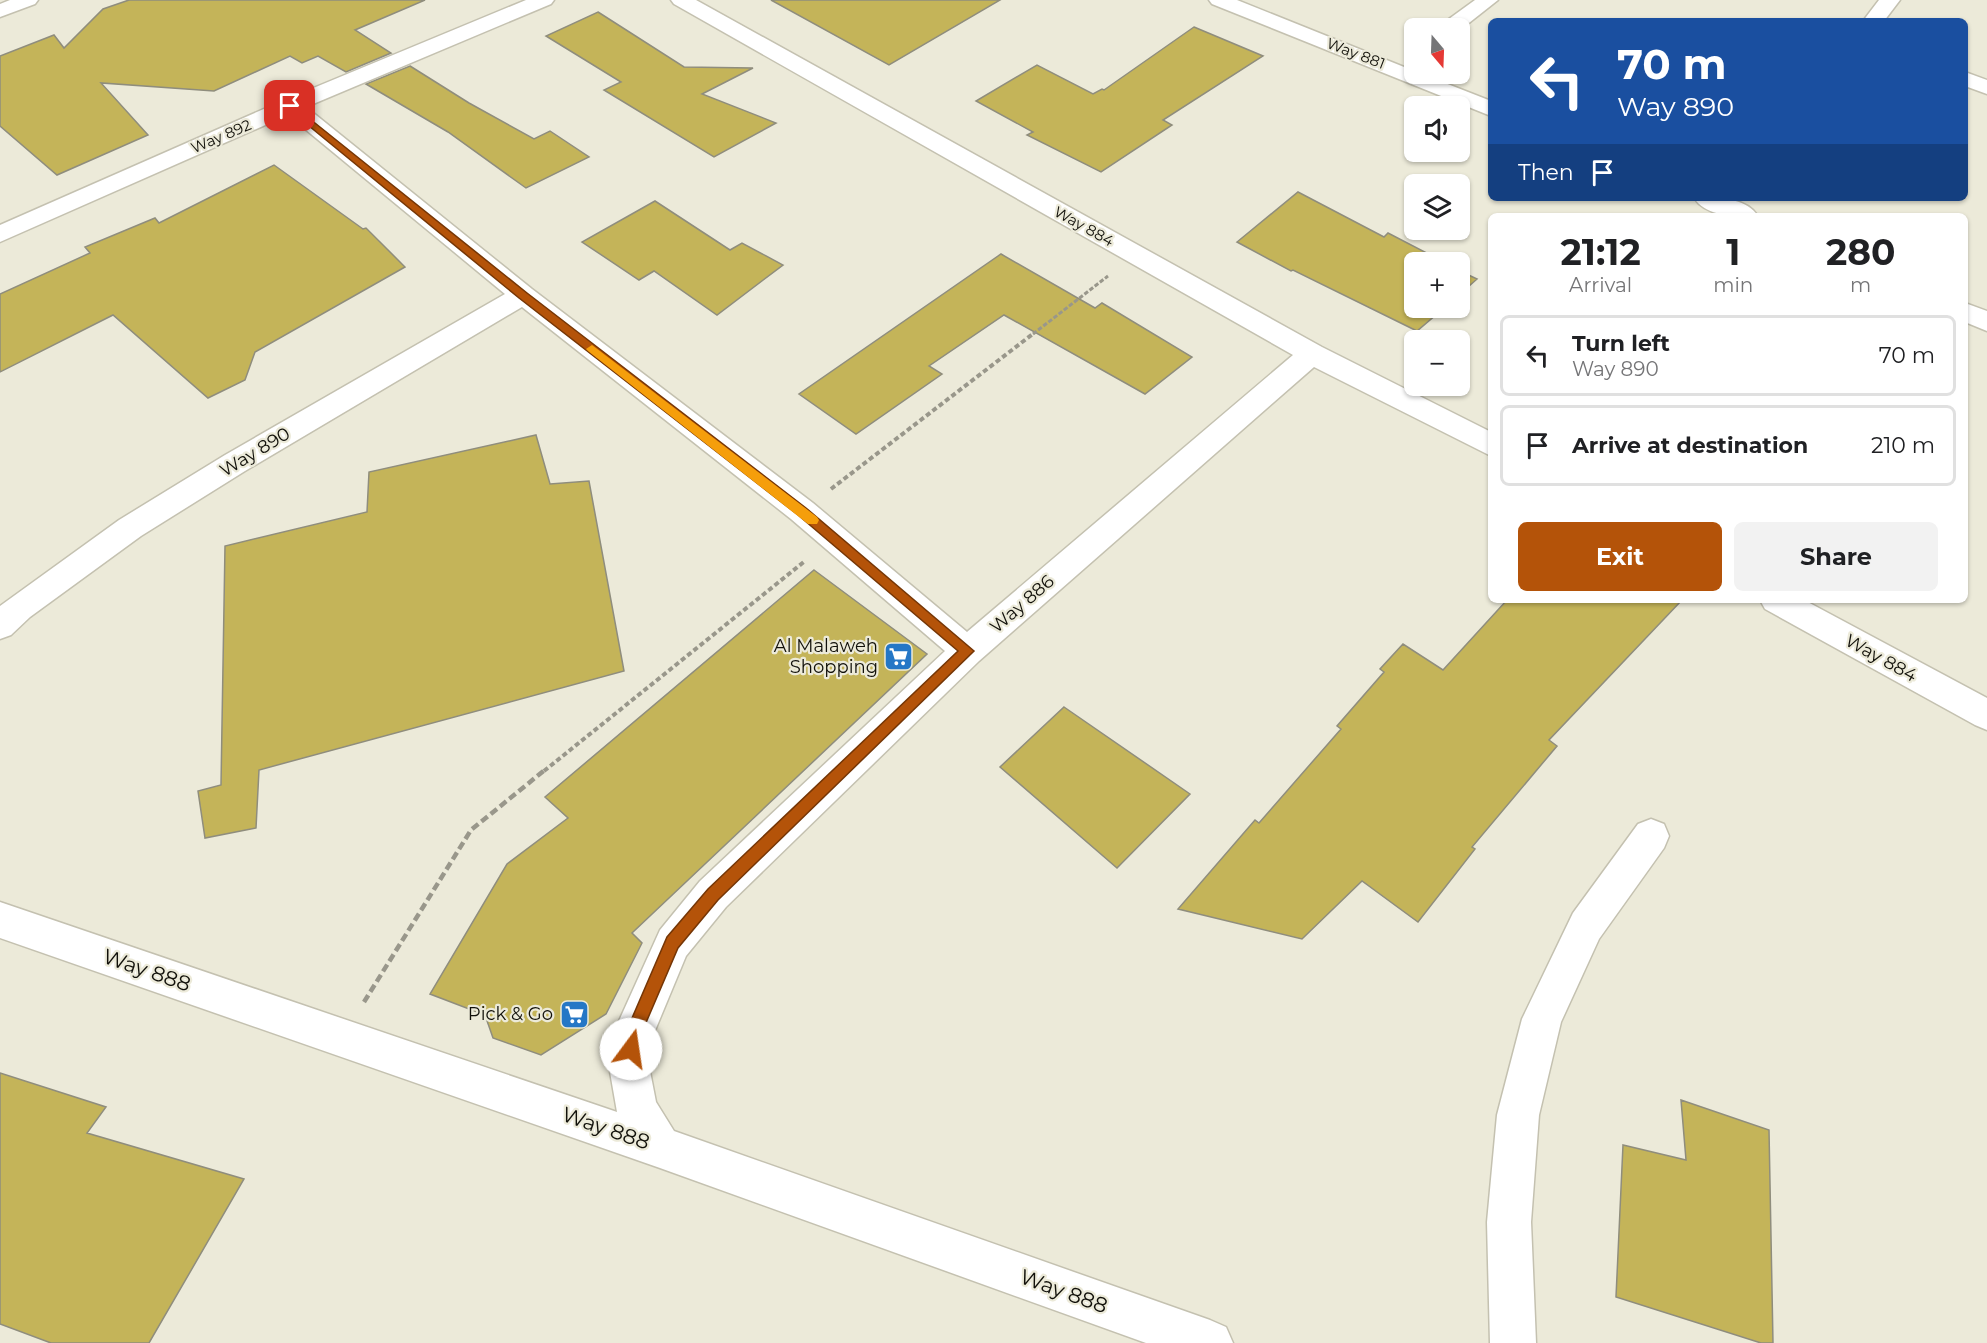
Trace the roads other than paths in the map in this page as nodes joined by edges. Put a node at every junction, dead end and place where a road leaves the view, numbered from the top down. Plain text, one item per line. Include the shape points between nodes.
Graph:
1 (28, 0) edge
2 (544, 0) edge
3 (681, 0) edge
4 (1220, 0) edge
5 (1488, 0) edge
6 (1890, 0) edge
7 (0, 10) edge
8 (1463, 18) edge
9 (1875, 18) edge
10 (1404, 62) edge
11 (1395, 69) junction
12 (1968, 80) edge
13 (1987, 87) edge
14 (290, 106) junction
15 (1488, 108) edge
16 (1713, 201) edge
17 (1739, 213) edge
18 (2, 231) edge
19 (523, 295) junction
20 (1968, 313) edge
21 (1987, 322) edge
22 (1312, 354) junction
23 (1488, 443) edge
24 (1782, 603) edge
25 (0, 626) edge
26 (967, 651) junction
27 (1987, 715) edge
28 (1651, 836) dead end
29 (0, 920) edge
30 (660, 1147) junction
31 (1210, 1343) edge
32 (1513, 1343) edge

1 - 7 street
2 - 14 street, Way 892
3 - 22 street, Way 884
4 - 11 street, Way 881
5 - 8 street
6 - 9 street
10 - 11 street
11 - 15 street, Way 881
12 - 13 street
14 - 18 street, Way 892
14 - 19 street
16 - 17 street
19 - 25 street, Way 890 via 130,528
19 - 26 street via 802,511
20 - 21 street
22 - 23 street, Way 884
22 - 26 street, Way 886
24 - 27 street, Way 884
26 - 30 street, Way 886 via 713,894 673,943 634,1032 629,1066 637,1109
28 - 32 street via 1586,926 1542,1019 1518,1115 1509,1222
29 - 30 street, Way 888
30 - 31 street, Way 888

